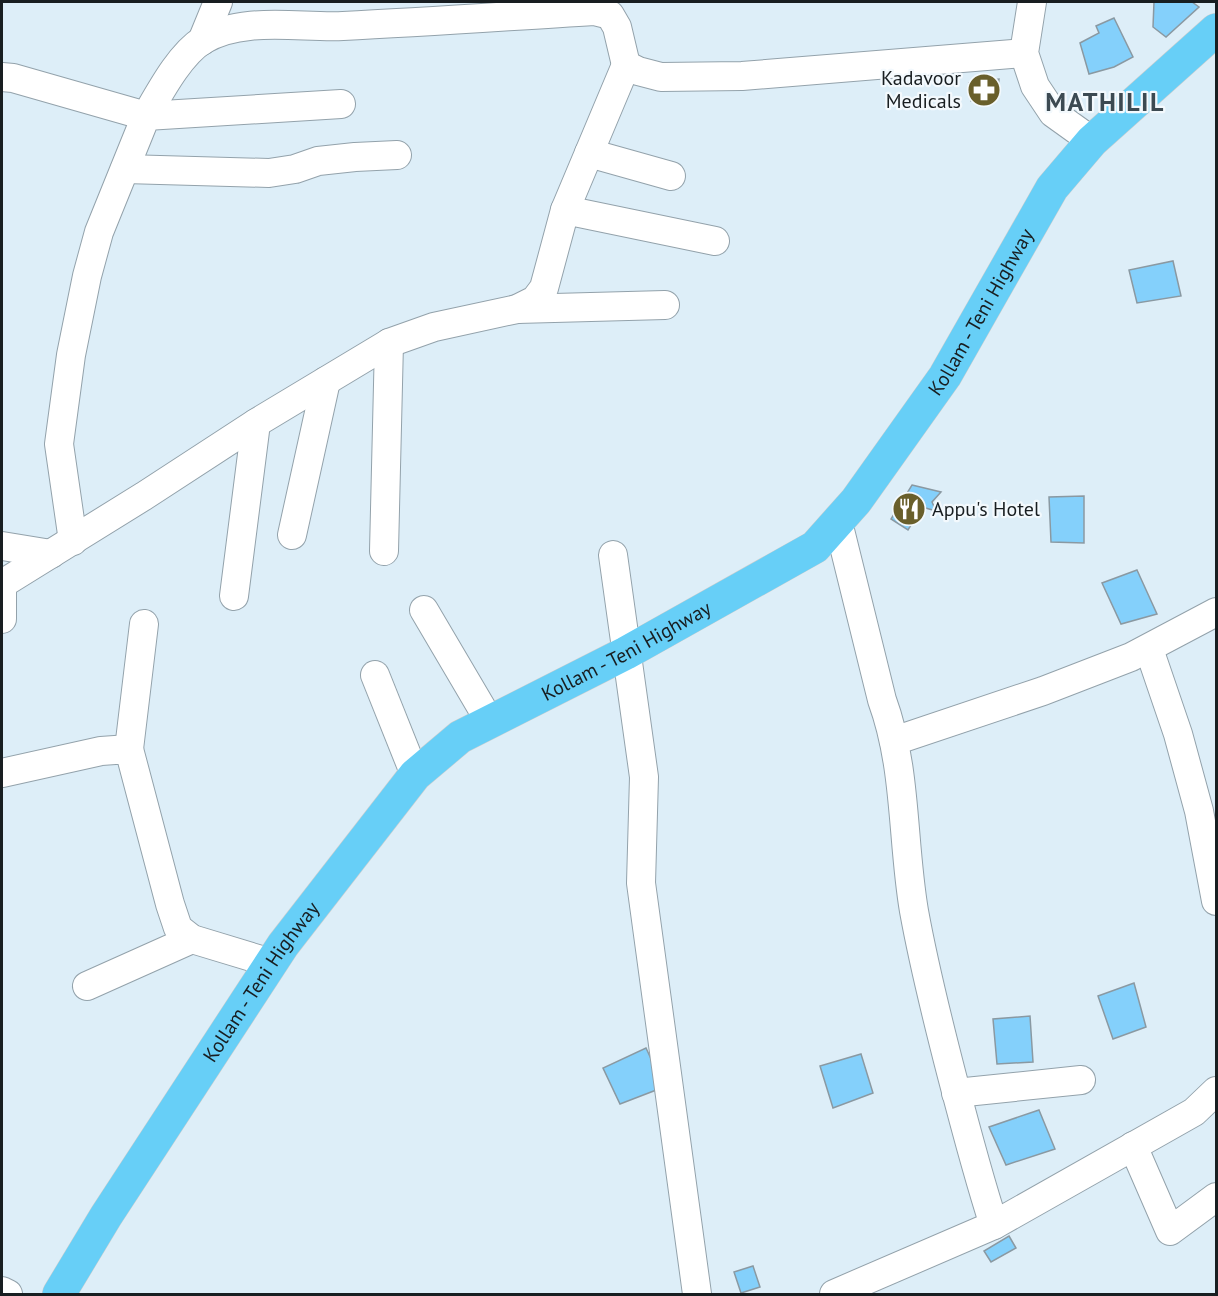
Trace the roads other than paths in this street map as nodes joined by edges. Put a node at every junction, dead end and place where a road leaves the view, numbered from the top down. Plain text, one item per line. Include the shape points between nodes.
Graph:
1 (218, 2) edge
2 (1032, 2) edge
3 (611, 8) edge
4 (433, 11) edge
5 (1216, 30) edge
6 (202, 41) junction
7 (1024, 53) junction
8 (626, 64) junction
9 (2, 77) edge
10 (341, 104) dead end
11 (146, 116) junction
12 (1092, 141) junction
13 (589, 153) junction
14 (397, 155) dead end
15 (124, 169) junction
16 (671, 176) dead end
17 (565, 210) junction
18 (715, 241) dead end
19 (665, 305) dead end
20 (517, 309) junction
21 (389, 343) junction
22 (326, 381) junction
23 (256, 423) junction
24 (838, 522) junction
25 (292, 535) dead end
26 (2, 546) edge
27 (62, 548) junction
28 (384, 551) dead end
29 (613, 555) dead end
30 (2, 584) edge
31 (234, 596) dead end
32 (424, 610) dead end
33 (1216, 612) edge
34 (2, 619) edge
35 (144, 624) dead end
36 (1149, 649) junction
37 (626, 652) junction
38 (375, 675) dead end
39 (490, 722) junction
40 (894, 741) junction
41 (129, 749) junction
42 (2, 773) edge
43 (415, 775) junction
44 (1216, 902) edge
45 (192, 939) junction
46 (271, 963) junction
47 (87, 986) dead end
48 (1081, 1080) dead end
49 (1216, 1091) edge
50 (956, 1093) junction
51 (1133, 1146) junction
52 (1216, 1197) edge
53 (994, 1225) junction
54 (2, 1290) edge
55 (8, 1294) edge
56 (59, 1294) edge
57 (697, 1294) edge
58 (834, 1294) edge

1 - 6 street
2 - 7 street
3 - 4 street
3 - 8 street
4 - 6 street via 340,26 224,30
5 - 12 main road, Kollam - Teni Highway
6 - 11 street via 176,68
7 - 8 street via 742,76 661,77
7 - 12 street via 1035,86 1053,113
8 - 13 street
9 - 11 street
10 - 11 street
11 - 15 street
12 - 24 main road, Kollam - Teni Highway via 1053,188 945,376
13 - 16 street
13 - 17 street
14 - 15 street via 318,161 295,170 268,173
15 - 27 street via 99,232 71,355 59,444
17 - 18 street
17 - 20 street via 544,288 535,300
19 - 20 street
20 - 21 street via 434,327
21 - 22 street
21 - 28 street
22 - 23 street
22 - 25 street
23 - 27 street
23 - 31 street
24 - 37 main road, Kollam - Teni Highway via 815,547
24 - 40 street
26 - 27 street
27 - 30 street
29 - 37 street
30 - 34 street
32 - 39 street
33 - 36 street
35 - 41 street
36 - 40 street via 1043,691
36 - 44 street via 1199,812
37 - 39 main road, Kollam - Teni Highway
37 - 57 street via 644,777 641,882
38 - 43 street
39 - 43 main road, Kollam - Teni Highway via 460,737
40 - 50 street via 914,910
41 - 42 street via 101,751
41 - 45 street via 170,904 178,928
43 - 46 main road, Kollam - Teni Highway
45 - 46 street
45 - 47 street
46 - 56 main road, Kollam - Teni Highway
48 - 50 street
49 - 51 street via 1194,1112
50 - 53 street
51 - 52 street via 1170,1232
51 - 53 street
53 - 58 street
54 - 55 street

